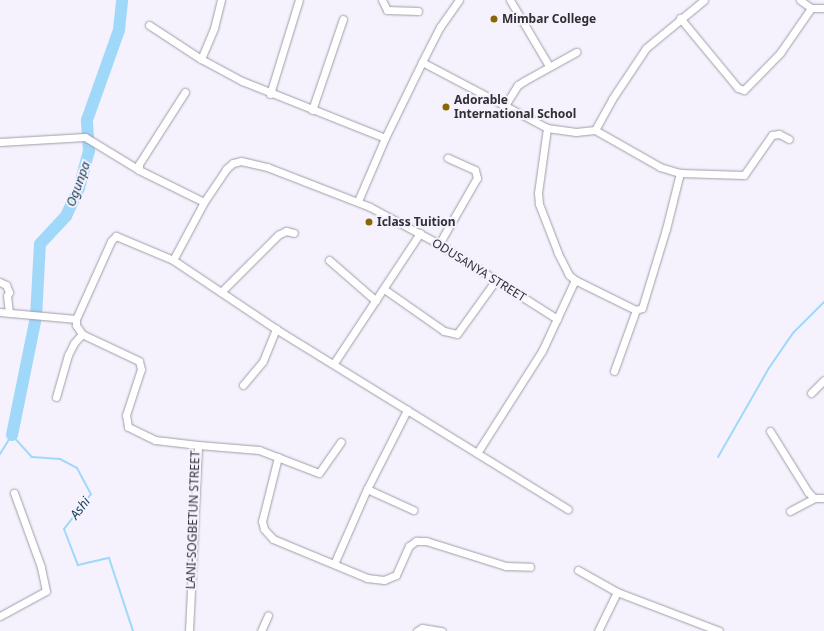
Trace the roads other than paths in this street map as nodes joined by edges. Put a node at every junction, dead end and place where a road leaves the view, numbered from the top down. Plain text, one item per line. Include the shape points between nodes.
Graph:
1 (221, 0) edge
2 (299, 0) edge
3 (382, 0) edge
4 (459, 0) edge
5 (510, 0) edge
6 (704, 0) edge
7 (800, 0) edge
8 (811, 8) junction
9 (824, 8) edge
10 (418, 11) dead end
11 (680, 18) junction
12 (343, 19) dead end
13 (150, 25) dead end
14 (576, 52) dead end
15 (202, 59) junction
16 (422, 62) junction
17 (548, 66) junction
18 (185, 92) dead end
19 (270, 94) junction
20 (504, 107) junction
21 (312, 110) junction
22 (547, 128) junction
23 (594, 130) junction
24 (385, 138) junction
25 (789, 139) dead end
26 (0, 142) edge
27 (448, 158) dead end
28 (139, 170) junction
29 (680, 173) junction
30 (358, 201) junction
31 (204, 202) junction
32 (294, 233) dead end
33 (420, 233) junction
34 (438, 244) junction
35 (173, 260) junction
36 (329, 260) dead end
37 (496, 280) junction
38 (575, 280) junction
39 (0, 282) edge
40 (384, 289) junction
41 (222, 292) junction
42 (376, 301) junction
43 (636, 310) junction
44 (0, 312) edge
45 (9, 313) junction
46 (76, 319) junction
47 (557, 319) junction
48 (276, 329) junction
49 (82, 334) junction
50 (334, 363) junction
51 (614, 371) dead end
52 (824, 380) edge
53 (243, 385) dead end
54 (811, 392) dead end
55 (56, 397) dead end
56 (407, 410) junction
57 (770, 431) dead end
58 (341, 442) dead end
59 (198, 445) junction
60 (477, 453) junction
61 (278, 457) junction
62 (366, 489) junction
63 (14, 493) dead end
64 (814, 498) junction
65 (824, 498) edge
66 (568, 509) dead end
67 (413, 510) dead end
68 (790, 511) dead end
69 (334, 564) junction
70 (530, 567) dead end
71 (578, 570) dead end
72 (617, 592) junction
73 (268, 615) dead end
74 (0, 616) edge
75 (703, 628) edge
76 (189, 631) edge
77 (262, 631) edge
78 (416, 631) edge
79 (442, 631) edge
80 (598, 631) edge
81 (719, 631) edge

1 - 15 street
2 - 19 street
3 - 10 street via 387,10
4 - 16 street via 440,27
5 - 17 street
6 - 11 street
7 - 8 street
8 - 9 street
8 - 11 street via 780,53 744,90 738,88
11 - 23 street via 640,55
12 - 21 street
13 - 15 street
14 - 17 street
15 - 19 street
16 - 20 street
16 - 24 street
17 - 20 street via 518,85
18 - 28 street via 142,160
19 - 21 street
20 - 22 street
21 - 24 street
22 - 23 street via 576,132
22 - 38 street via 538,193 539,204 558,253 569,275
23 - 29 street via 660,167
24 - 30 street
25 - 29 street via 779,134 772,135 744,175
26 - 28 street via 88,139
27 - 34 street via 475,170 477,178
28 - 31 street
29 - 43 street via 642,308
30 - 31 street, ODUSANYA STREET via 267,167 241,161 232,163 226,169
30 - 33 street, ODUSANYA STREET
31 - 35 street, ODUSANYA STREET
32 - 41 street via 286,231 278,235
33 - 34 street, ODUSANYA STREET
33 - 40 street
34 - 37 street, ODUSANYA STREET
35 - 41 street
35 - 46 street via 116,236 110,241
36 - 42 street
37 - 40 street via 457,334 444,331
37 - 47 street, ODUSANYA STREET
38 - 43 street
38 - 47 street
39 - 45 street via 9,292
40 - 42 street
41 - 48 street
42 - 50 street
43 - 51 street
44 - 45 street
45 - 46 street
46 - 49 street
47 - 60 street via 534,363
48 - 50 street
48 - 53 street via 263,361
49 - 55 street via 68,355
49 - 59 street, LANI-SOGBETUN STREET via 139,361 141,370 126,415 128,427 155,440
50 - 56 street
52 - 54 street
56 - 60 street
56 - 62 street
57 - 64 street
58 - 61 street via 319,474
59 - 61 street via 259,450
59 - 76 street, LANI-SOGBETUN STREET
60 - 66 street
61 - 69 street via 262,521 264,530 273,540
62 - 67 street
62 - 69 street
63 - 74 street via 44,575 46,591
64 - 65 street
64 - 68 street
69 - 70 street via 367,578 391,579 396,575 410,546 416,541 506,566
71 - 72 street
72 - 75 street
72 - 80 street
73 - 77 street
75 - 81 street
78 - 79 street via 422,628

